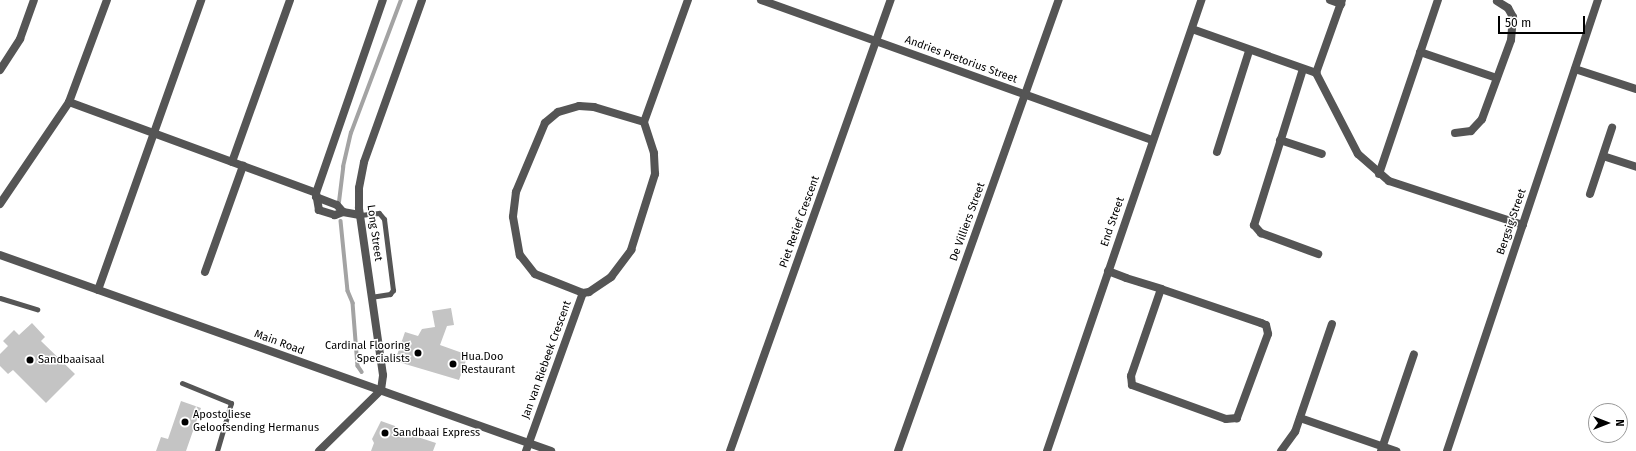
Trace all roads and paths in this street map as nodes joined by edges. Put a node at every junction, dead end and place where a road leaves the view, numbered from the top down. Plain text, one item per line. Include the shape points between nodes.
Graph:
1 (34, 0) edge
2 (107, 0) edge
3 (201, 0) edge
4 (290, 0) edge
5 (383, 0) edge
6 (422, 0) edge
7 (688, 0) edge
8 (761, 0) edge
9 (891, 0) edge
10 (1059, 0) edge
11 (1201, 0) edge
12 (1330, 0) edge
13 (1438, 0) edge
14 (1598, 0) edge
15 (1341, 2) edge
16 (1497, 2) dead end
17 (1192, 28) junction
18 (876, 41) junction
19 (1249, 51) junction
20 (1420, 52) junction
21 (1303, 69) junction
22 (1575, 69) junction
23 (0, 70) edge
24 (1316, 73) junction
25 (1497, 78) junction
26 (1636, 89) edge
27 (1024, 94) junction
28 (69, 102) junction
29 (644, 122) junction
30 (1612, 128) dead end
31 (153, 133) junction
32 (1455, 133) dead end
33 (1153, 140) junction
34 (1280, 140) junction
35 (1217, 152) dead end
36 (1322, 154) dead end
37 (1603, 156) junction
38 (232, 162) junction
39 (243, 166) junction
40 (1636, 167) edge
41 (1379, 174) junction
42 (1590, 194) dead end
43 (316, 195) junction
44 (0, 204) edge
45 (360, 215) junction
46 (1522, 225) junction
47 (1318, 254) dead end
48 (0, 255) edge
49 (1108, 271) junction
50 (205, 272) dead end
51 (1161, 289) junction
52 (98, 290) junction
53 (583, 293) junction
54 (372, 297) junction
55 (0, 298) edge
56 (38, 309) dead end
57 (1332, 324) dead end
58 (1414, 354) dead end
59 (182, 383) dead end
60 (381, 390) junction
61 (1300, 418) junction
62 (527, 447) edge
63 (1382, 449) edge
64 (217, 451) edge
65 (319, 451) edge
66 (551, 451) edge
67 (730, 451) edge
68 (898, 451) edge
69 (1047, 451) edge
70 (1281, 451) edge
71 (1396, 451) edge
72 (1447, 451) edge

1 - 23 street via 20,39
2 - 28 street
3 - 31 street
4 - 38 street
5 - 43 street
6 - 45 street, Long Street via 364,162 359,188
7 - 29 street
8 - 18 street, Andries Pretorius Street
9 - 18 street, Piet Retief Crescent
10 - 27 street, De Villiers Street
11 - 17 street, End Street
12 - 15 street
13 - 20 street
14 - 22 street, Bergsig Street
15 - 24 street
16 - 25 street via 1508,8 1513,24
17 - 19 street
17 - 33 street, End Street
18 - 27 street, Andries Pretorius Street
18 - 67 street, Piet Retief Crescent
19 - 21 street
19 - 35 street
20 - 25 street
20 - 41 street
21 - 24 street
21 - 34 street
22 - 26 street
22 - 46 street, Bergsig Street
24 - 41 street via 1350,142
25 - 32 street via 1476,127 1471,131
27 - 33 street, Andries Pretorius Street
27 - 68 street, De Villiers Street
28 - 31 street
28 - 44 street
29 - 53 street, Jan van Riebeek Crescent via 654,152 655,174 631,250 617,271 600,287
29 - 53 street via 587,106 558,112 540,130 516,192 513,216 517,245 524,262 542,278
30 - 37 street
31 - 38 street
31 - 52 street
33 - 49 street, End Street
34 - 36 street
34 - 47 street via 1254,220 1255,228
37 - 40 street
37 - 42 street
38 - 39 street
39 - 43 street
39 - 50 street
41 - 46 street via 1406,189
43 - 45 street via 337,205 343,212
45 - 54 street, Long Street
45 - 54 lane via 379,213 384,219 393,290 390,294
46 - 72 street, Bergsig Street
48 - 52 street, Main Road
49 - 51 street
49 - 69 street, End Street
51 - 51 street via 1267,328 1268,334 1238,418 1226,419 1132,385 1131,376
52 - 60 street, Main Road
53 - 62 street, Jan van Riebeek Crescent
54 - 60 street, Long Street via 383,375
55 - 56 lane
57 - 61 street
58 - 63 street
59 - 64 lane via 231,403
60 - 62 street, Main Road
60 - 65 street
61 - 63 street
61 - 70 street via 1295,432
62 - 66 street, Main Road
63 - 71 street

